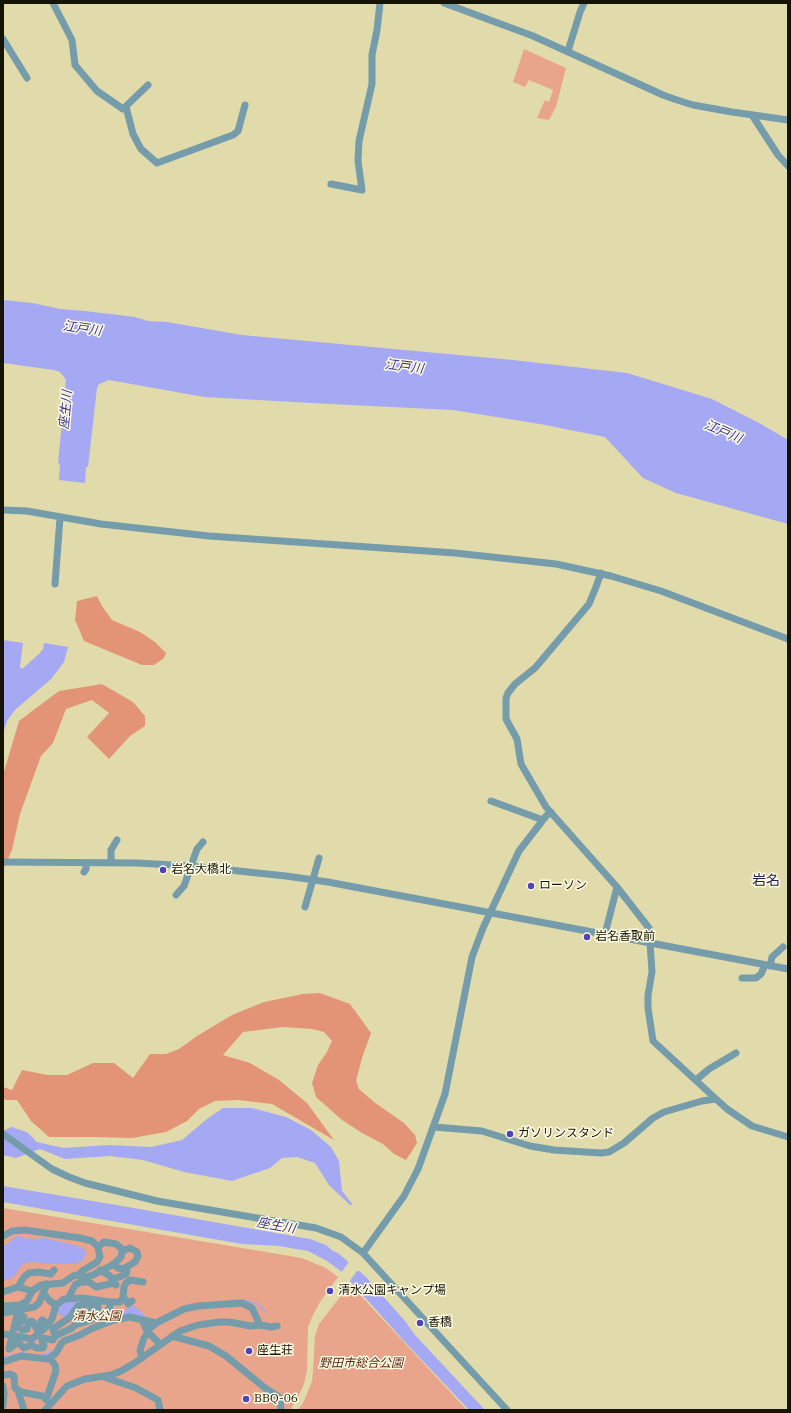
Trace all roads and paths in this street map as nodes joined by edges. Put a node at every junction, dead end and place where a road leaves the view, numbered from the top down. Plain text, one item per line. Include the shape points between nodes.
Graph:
1 (53, 3) edge
2 (380, 3) edge
3 (444, 3) edge
4 (584, 3) edge
5 (3, 39) edge
6 (568, 51) junction
7 (27, 78) dead end
8 (148, 85) dead end
9 (245, 105) dead end
10 (126, 106) junction
11 (752, 115) junction
12 (788, 120) edge
13 (788, 166) edge
14 (331, 184) dead end
15 (3, 510) edge
16 (60, 518) junction
17 (601, 573) junction
18 (55, 584) dead end
19 (788, 639) edge
20 (491, 801) dead end
21 (551, 812) junction
22 (543, 820) junction
23 (117, 840) dead end
24 (203, 842) dead end
25 (319, 858) dead end
26 (3, 862) edge
27 (86, 863) junction
28 (111, 863) junction
29 (190, 866) junction
30 (84, 872) dead end
31 (312, 880) junction
32 (617, 887) junction
33 (176, 895) dead end
34 (305, 907) dead end
35 (490, 913) junction
36 (605, 934) junction
37 (651, 943) junction
38 (783, 947) dead end
39 (768, 966) junction
40 (788, 969) edge
41 (742, 978) dead end
42 (736, 1053) dead end
43 (696, 1080) junction
44 (716, 1099) junction
45 (434, 1127) junction
46 (3, 1134) edge
47 (788, 1137) edge
48 (3, 1236) edge
49 (98, 1247) junction
50 (122, 1251) junction
51 (363, 1253) junction
52 (112, 1264) junction
53 (124, 1269) junction
54 (100, 1270) junction
55 (79, 1276) junction
56 (112, 1280) junction
57 (64, 1282) junction
58 (143, 1282) dead end
59 (48, 1284) junction
60 (18, 1287) junction
61 (124, 1287) junction
62 (74, 1288) junction
63 (32, 1291) junction
64 (3, 1292) edge
65 (43, 1294) junction
66 (69, 1297) junction
67 (122, 1299) junction
68 (93, 1301) junction
69 (132, 1301) dead end
70 (111, 1302) junction
71 (56, 1305) junction
72 (3, 1306) edge
73 (12, 1308) junction
74 (31, 1308) junction
75 (3, 1313) edge
76 (98, 1314) junction
77 (53, 1315) junction
78 (23, 1316) junction
79 (66, 1320) junction
80 (142, 1320) junction
81 (158, 1322) junction
82 (75, 1325) junction
83 (260, 1325) junction
84 (277, 1326) dead end
85 (148, 1332) junction
86 (3, 1334) edge
87 (42, 1334) junction
88 (57, 1334) junction
89 (12, 1336) junction
90 (172, 1336) junction
91 (21, 1337) junction
92 (160, 1344) junction
93 (50, 1358) junction
94 (142, 1358) junction
95 (3, 1362) edge
96 (3, 1375) edge
97 (104, 1377) junction
98 (3, 1386) edge
99 (18, 1391) junction
100 (47, 1397) junction
101 (3, 1406) edge
102 (24, 1410) edge
103 (44, 1410) edge
104 (160, 1410) edge
105 (281, 1410) edge
106 (507, 1410) edge

1 - 10 street via 72,40 73,60 78,70 103,95 123,109
2 - 14 street via 372,55 372,84 359,141 358,161 362,190
3 - 6 street
4 - 6 street
5 - 7 street
6 - 11 street via 663,95 693,105
8 - 10 street
9 - 10 street via 238,131 233,135 154,164 133,134
11 - 12 street
11 - 13 street
15 - 16 street via 27,511
16 - 17 street via 209,536 497,558 556,564
16 - 18 street
17 - 19 street via 661,591
17 - 21 street via 584,610 535,668 511,688 506,698 506,719 517,739 521,764
20 - 22 street
21 - 22 street
21 - 32 street
22 - 35 street via 519,851
23 - 28 street via 111,850
24 - 29 street
25 - 31 street
26 - 27 street
27 - 28 street
27 - 30 street
28 - 29 street
29 - 31 street
29 - 33 street via 184,886
31 - 34 street
31 - 35 street
32 - 36 street
32 - 37 street via 647,924
35 - 36 street
35 - 45 street via 472,957 445,1094
36 - 37 street
37 - 39 street
37 - 43 street via 652,972 648,1008 653,1041
38 - 39 street
39 - 40 street
39 - 41 street via 756,978
42 - 43 street
43 - 44 street
44 - 45 street via 664,1112 624,1143 609,1152 601,1153 554,1150 482,1132
44 - 47 street via 752,1126
45 - 51 street via 418,1169 404,1196
46 - 51 street via 52,1169 85,1183 157,1201 316,1228 340,1237
48 - 49 street via 12,1231 28,1230 88,1240
49 - 50 street via 104,1242 116,1244
49 - 55 street via 99,1260 82,1271
50 - 52 street via 121,1257
50 - 53 street via 130,1248 138,1255 134,1263
51 - 106 street
52 - 53 street
52 - 54 street
52 - 56 street
53 - 56 street via 126,1273
54 - 55 street via 86,1277
54 - 56 street
55 - 57 street via 70,1277
56 - 61 street via 116,1285
56 - 62 street via 96,1286 82,1282
57 - 59 street
57 - 62 street
58 - 61 street via 130,1280
59 - 60 street via 52,1272 38,1272 29,1273
59 - 63 street
59 - 65 street
60 - 63 street
60 - 64 street
61 - 67 street
62 - 66 street
63 - 73 street via 27,1301
65 - 71 street
65 - 74 street via 37,1305
66 - 68 street
66 - 71 street
67 - 69 street via 128,1304
67 - 70 street via 120,1302
68 - 70 street
68 - 76 street
68 - 79 street via 78,1306
68 - 82 street via 93,1308 82,1314
70 - 76 street via 106,1312
71 - 77 street
72 - 73 street
73 - 74 street
73 - 75 street
74 - 78 street via 29,1315
76 - 82 street via 91,1320
77 - 79 street
77 - 87 street
78 - 89 street via 16,1316
78 - 91 street via 19,1324
79 - 88 street via 53,1329
80 - 81 street
80 - 85 street
80 - 93 street via 128,1317 96,1327 64,1341
81 - 83 street via 187,1308 242,1303 252,1308
81 - 85 street
82 - 88 street via 69,1331
83 - 84 street
83 - 90 street via 219,1322 198,1325
85 - 92 street
85 - 94 street via 141,1346
86 - 89 street
87 - 88 street via 51,1341
87 - 91 street via 32,1339
87 - 91 street via 42,1348 31,1345 24,1348
87 - 91 street via 42,1320 36,1328 34,1323 29,1322
89 - 91 street
89 - 91 street via 9,1349
90 - 92 street
90 - 105 street via 209,1346 226,1356 279,1397
92 - 94 street
93 - 95 street via 21,1356
93 - 100 street via 56,1371
94 - 97 street via 121,1371
96 - 99 street via 14,1376 15,1388
97 - 103 street via 85,1379 67,1386
97 - 104 street via 136,1388 158,1400
98 - 101 street
99 - 100 street
99 - 102 street
100 - 103 street

